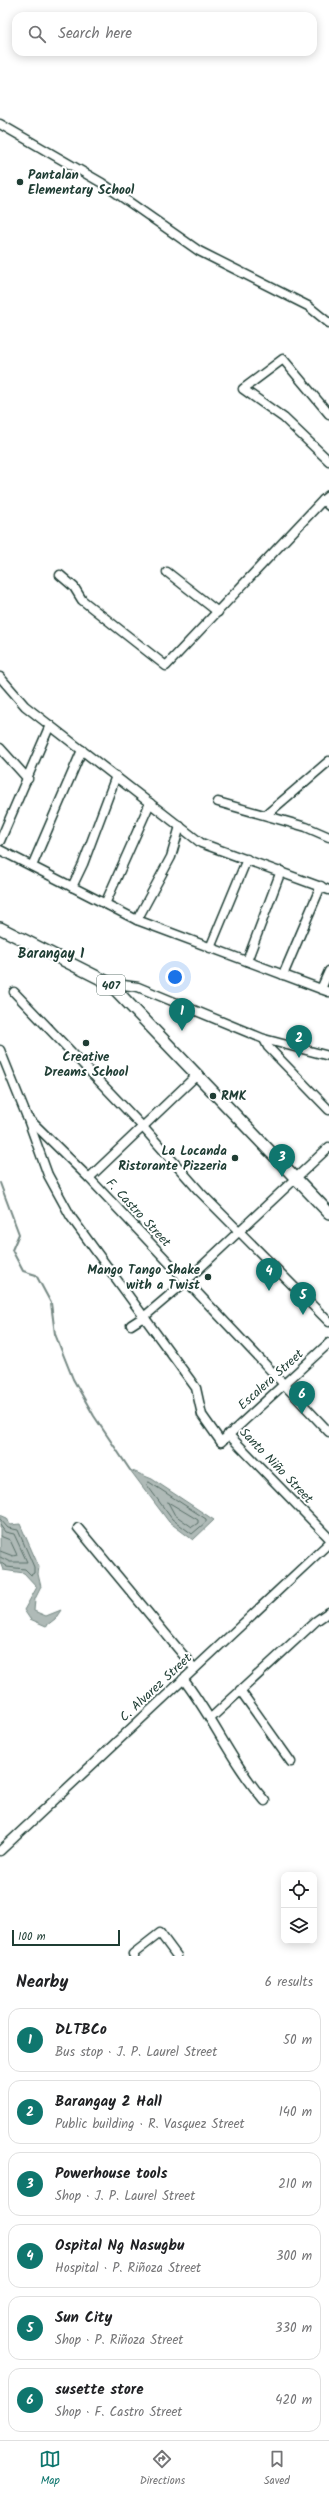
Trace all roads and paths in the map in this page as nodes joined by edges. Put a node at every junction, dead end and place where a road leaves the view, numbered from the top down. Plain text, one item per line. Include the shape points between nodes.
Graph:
1 (0, 124) edge
2 (329, 323) edge
3 (329, 414) edge
4 (329, 461) edge
5 (326, 497) edge
6 (329, 506) edge
7 (167, 572) dead end
8 (60, 575) dead end
9 (218, 612) junction
10 (0, 677) edge
11 (50, 725) junction
12 (0, 748) edge
13 (82, 750) junction
14 (329, 761) edge
15 (116, 776) junction
16 (28, 779) junction
17 (218, 802) dead end
18 (150, 803) junction
19 (266, 814) junction
20 (180, 826) junction
21 (327, 833) edge
22 (0, 841) edge
23 (0, 850) edge
24 (247, 859) junction
25 (32, 866) junction
26 (281, 871) junction
27 (321, 886) junction
28 (72, 887) junction
29 (329, 890) edge
30 (105, 904) junction
31 (136, 920) junction
32 (0, 928) edge
33 (210, 948) junction
34 (247, 962) junction
35 (329, 971) edge
36 (283, 975) junction
37 (109, 983) junction
38 (325, 990) edge
39 (14, 992) dead end
40 (264, 1039) junction
41 (0, 1050) edge
42 (329, 1056) edge
43 (197, 1075) junction
44 (329, 1110) edge
45 (27, 1117) junction
46 (142, 1126) junction
47 (329, 1147) edge
48 (89, 1178) junction
49 (296, 1179) junction
50 (329, 1213) edge
51 (240, 1231) junction
52 (185, 1282) junction
53 (145, 1316) junction
54 (329, 1322) edge
55 (131, 1325) dead end
56 (329, 1344) edge
57 (284, 1386) junction
58 (329, 1432) edge
59 (228, 1434) junction
60 (78, 1528) dead end
61 (329, 1538) edge
62 (329, 1544) edge
63 (329, 1612) edge
64 (194, 1668) junction
65 (183, 1679) junction
66 (240, 1690) junction
67 (211, 1718) junction
68 (291, 1762) dead end
69 (265, 1801) dead end
70 (0, 1851) edge
71 (134, 1956) edge
72 (177, 1956) edge

1 - 2 street via 102,183 199,251 308,306
3 - 4 street via 284,359 243,389 284,418
5 - 6 street
5 - 9 street
7 - 9 street
8 - 9 street via 74,587 82,600 166,666
10 - 11 street via 25,706
11 - 13 street
11 - 16 street
12 - 16 street
13 - 15 street
13 - 25 street
14 - 19 street
15 - 18 street
15 - 28 street
16 - 22 street
17 - 19 street
18 - 20 street
18 - 30 street
19 - 21 street
20 - 24 street via 201,843
20 - 31 street via 171,857
23 - 25 street
24 - 26 street
24 - 33 street
25 - 28 street
26 - 27 street
26 - 34 street
27 - 29 street
27 - 36 street
28 - 30 street
30 - 31 street
31 - 33 street
32 - 37 main road, 407
33 - 34 street
34 - 36 street
35 - 38 street
36 - 38 street
37 - 40 street via 138,987
37 - 43 main road, 407
39 - 46 street
40 - 42 street
40 - 44 street via 268,1047
41 - 45 street, F. Castro Street
43 - 46 street
43 - 49 main road, 407
45 - 48 street, F. Castro Street
45 - 53 street, Santo Niño Street via 57,1195
46 - 48 street
46 - 51 street via 200,1192
47 - 49 street
48 - 52 street, F. Castro Street
49 - 50 main road, 407
49 - 51 street
51 - 52 street
51 - 54 street
52 - 53 street
52 - 57 street, F. Castro Street
53 - 55 street
53 - 59 street, Santo Niño Street via 196,1388 202,1415 221,1442
56 - 57 street, Escalera Street
57 - 58 street, F. Castro Street
57 - 59 street, Escalera Street
59 - 61 street, Santo Niño Street
60 - 64 street
62 - 64 street, C. Alvarez Street
63 - 66 street
64 - 65 street, C. Alvarez Street
65 - 67 street
65 - 70 street, C. Alvarez Street
66 - 67 street
66 - 68 street
67 - 69 street via 219,1734
71 - 72 street via 133,1954 160,1933

